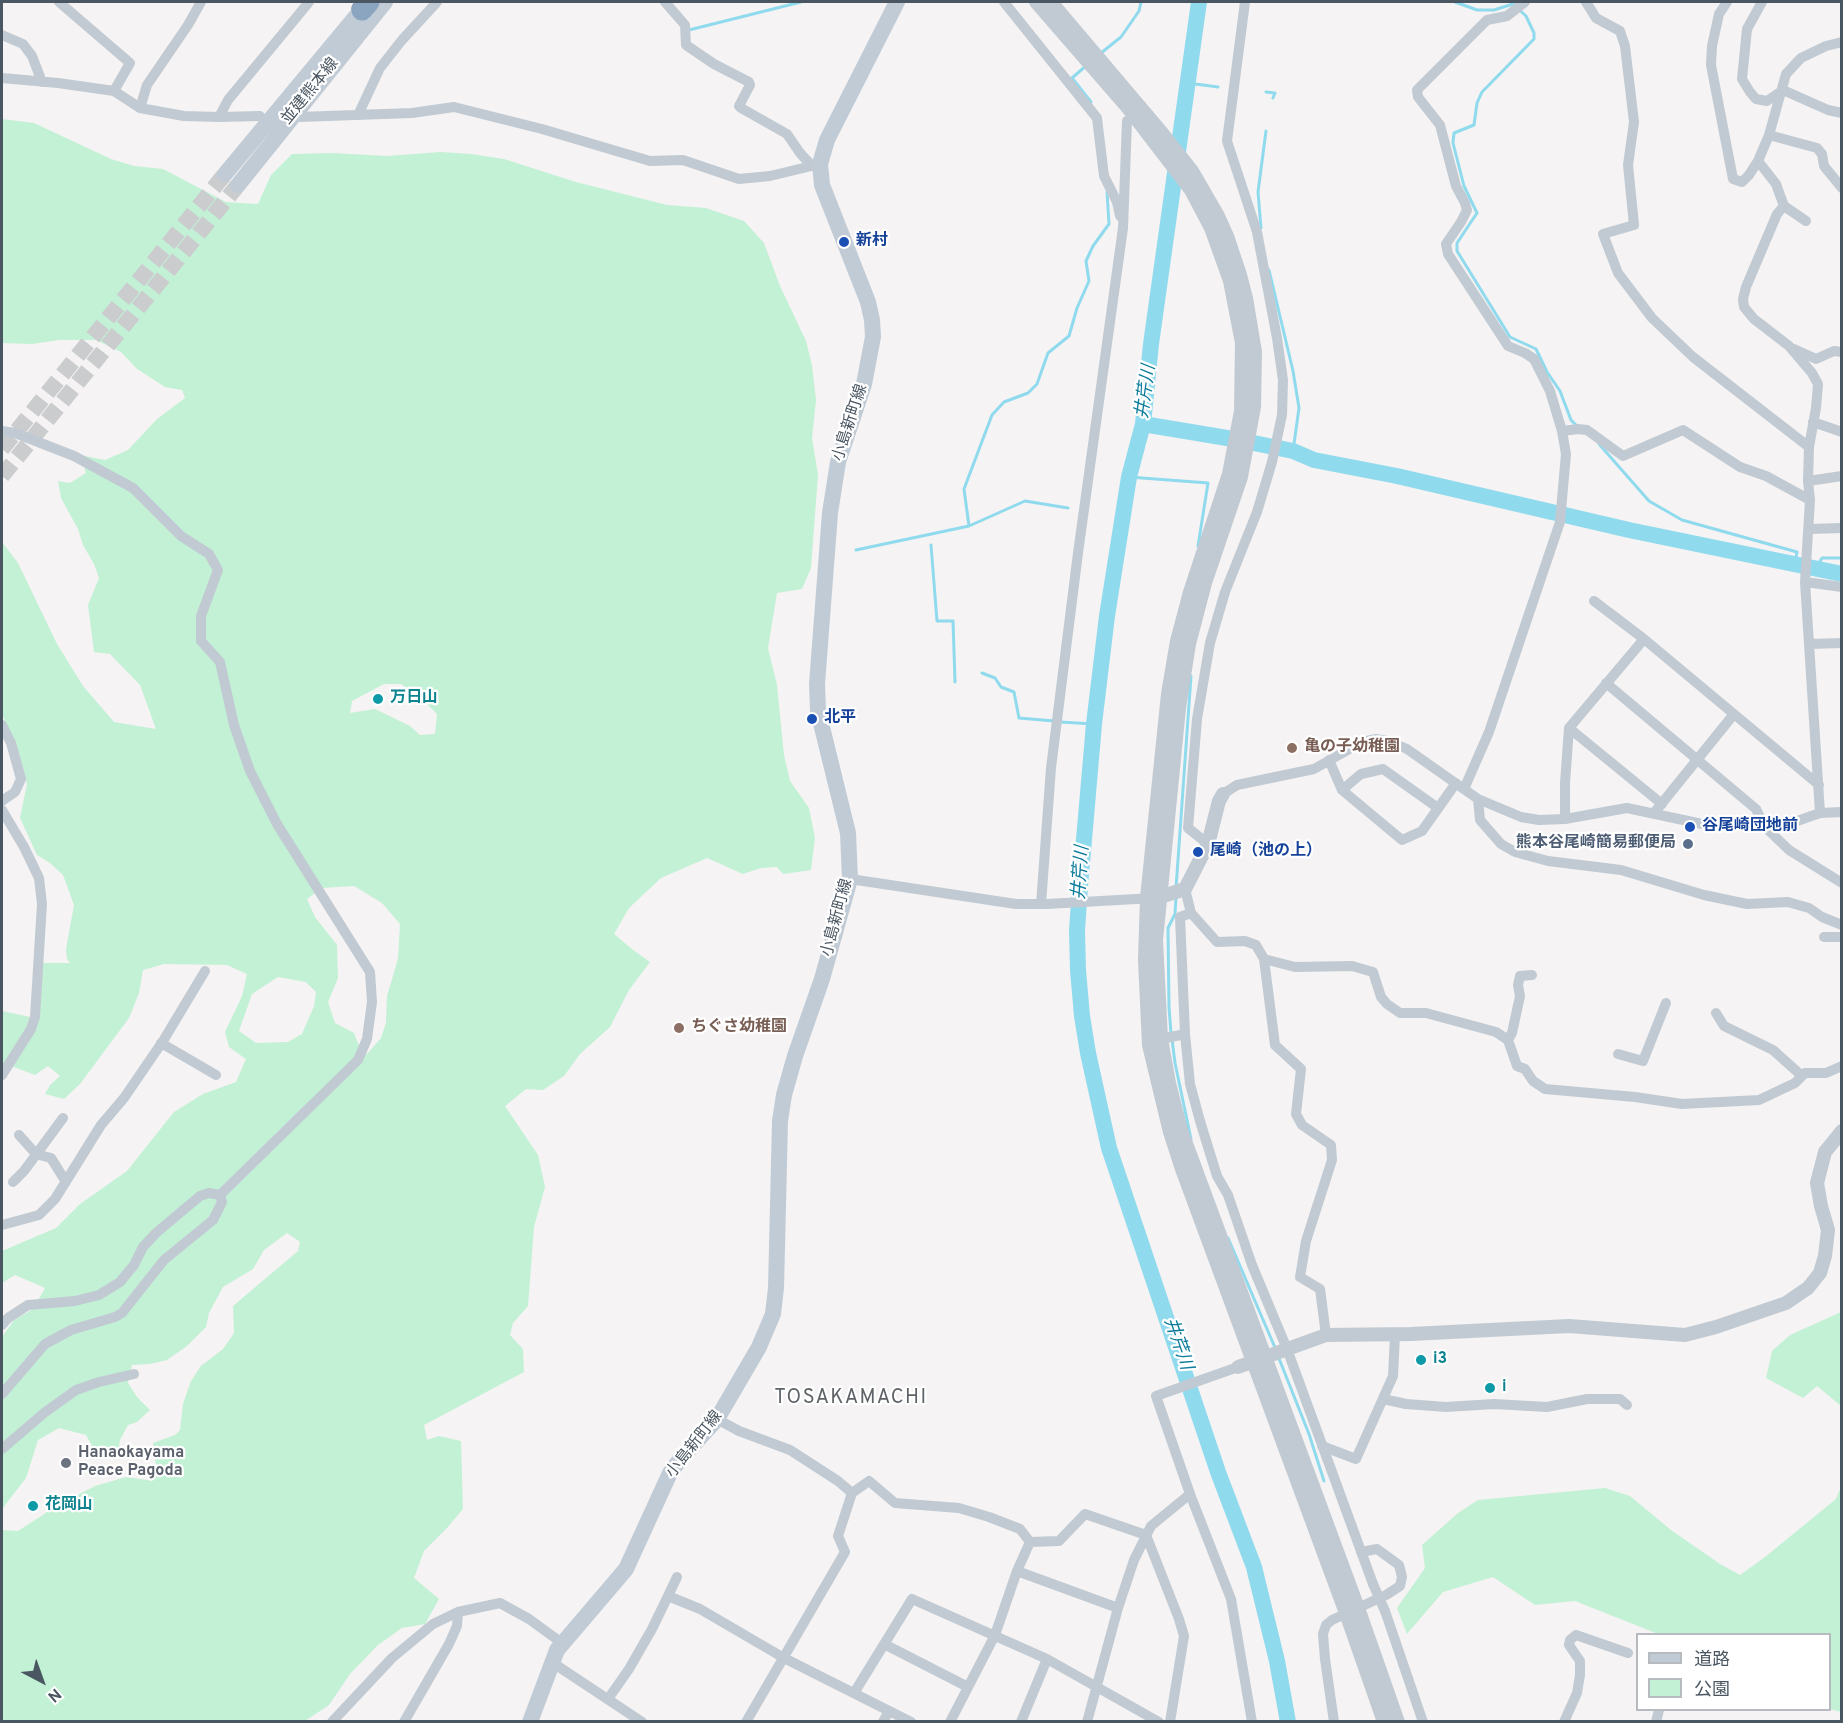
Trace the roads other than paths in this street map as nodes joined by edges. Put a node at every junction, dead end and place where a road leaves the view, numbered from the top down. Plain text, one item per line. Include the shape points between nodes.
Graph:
1 (59, 2) edge
2 (201, 2) edge
3 (309, 2) edge
4 (385, 2) edge
5 (437, 2) edge
6 (664, 2) edge
7 (897, 2) edge
8 (1004, 2) edge
9 (1036, 2) edge
10 (1051, 2) edge
11 (1245, 2) edge
12 (1586, 2) edge
13 (1727, 2) edge
14 (1762, 2) edge
15 (366, 4) edge
16 (1523, 4) edge
17 (2, 35) edge
18 (1842, 42) edge
19 (2, 78) edge
20 (42, 82) junction
21 (1783, 90) junction
22 (114, 91) junction
23 (140, 108) junction
24 (1128, 108) junction
25 (1842, 113) edge
26 (358, 115) junction
27 (260, 116) dead end
28 (219, 117) junction
29 (299, 117) dead end
30 (1769, 135) junction
31 (1758, 161) junction
32 (816, 165) junction
33 (1842, 188) edge
34 (1784, 206) junction
35 (1806, 221) dead end
36 (1123, 228) junction
37 (1789, 346) junction
38 (1842, 352) edge
39 (1814, 422) junction
40 (2, 431) edge
41 (1562, 431) junction
42 (1842, 432) edge
43 (1809, 447) junction
44 (1842, 476) edge
45 (1808, 481) junction
46 (1810, 500) junction
47 (1842, 528) edge
48 (1809, 529) junction
49 (1806, 581) junction
50 (1842, 587) edge
51 (1594, 601) dead end
52 (1644, 639) junction
53 (1842, 643) edge
54 (1809, 644) junction
55 (1606, 683) junction
56 (1734, 714) junction
57 (2, 725) edge
58 (1569, 728) junction
59 (1329, 760) junction
60 (1696, 761) junction
61 (1819, 785) junction
62 (1460, 786) junction
63 (1342, 790) junction
64 (1223, 794) joint
65 (1478, 799) junction
66 (2, 801) edge
67 (1662, 804) junction
68 (1438, 808) junction
69 (2, 810) edge
70 (1842, 812) edge
71 (1654, 813) junction
72 (1820, 813) junction
73 (1565, 819) junction
74 (1764, 826) junction
75 (1208, 844) junction
76 (850, 879) junction
77 (1842, 884) edge
78 (1185, 888) junction
79 (1153, 898) junction
80 (1044, 904) junction
81 (1191, 913) junction
82 (1842, 925) edge
83 (1824, 937) dead end
84 (1842, 937) edge
85 (1264, 959) junction
86 (205, 971) dead end
87 (1532, 975) dead end
88 (1666, 1003) dead end
89 (1716, 1013) dead end
90 (1185, 1034) junction
91 (1161, 1039) junction
92 (1508, 1040) junction
93 (161, 1043) junction
94 (1618, 1054) dead end
95 (1842, 1066) edge
96 (2, 1075) edge
97 (216, 1075) dead end
98 (1802, 1076) junction
99 (63, 1118) dead end
100 (1842, 1131) edge
101 (19, 1135) dead end
102 (36, 1154) junction
103 (1217, 1176) junction
104 (13, 1182) dead end
105 (66, 1182) junction
106 (1201, 1185) junction
107 (220, 1195) junction
108 (2, 1225) edge
109 (2, 1325) edge
110 (1326, 1335) junction
111 (1395, 1335) junction
112 (1287, 1349) junction
113 (1264, 1357) junction
114 (1231, 1370) joint
115 (134, 1374) dead end
116 (2, 1394) edge
117 (1383, 1399) junction
118 (1627, 1405) dead end
119 (717, 1419) junction
120 (1322, 1446) junction
121 (2, 1449) edge
122 (852, 1493) junction
123 (1190, 1494) junction
124 (1146, 1535) junction
125 (1030, 1542) junction
126 (1361, 1552) junction
127 (1017, 1571) junction
128 (677, 1577) dead end
129 (668, 1596) junction
130 (1118, 1608) junction
131 (1352, 1611) junction
132 (458, 1612) junction
133 (995, 1635) junction
134 (562, 1643) junction
135 (884, 1644) junction
136 (1628, 1653) dead end
137 (784, 1658) junction
138 (1047, 1659) junction
139 (553, 1663) junction
140 (1096, 1685) junction
141 (968, 1687) junction
142 (854, 1693) junction
143 (608, 1699) junction
144 (889, 1711) junction
145 (1153, 1720) edge
146 (332, 1722) edge
147 (404, 1722) edge
148 (530, 1722) edge
149 (642, 1722) edge
150 (746, 1722) edge
151 (883, 1722) edge
152 (911, 1722) edge
153 (950, 1722) edge
154 (1021, 1722) edge
155 (1087, 1722) edge
156 (1170, 1722) edge
157 (1252, 1722) edge
158 (1334, 1722) edge
159 (1384, 1722) edge
160 (1398, 1722) edge
161 (1423, 1722) edge
162 (1564, 1722) edge

1 - 22 street via 130,63
2 - 23 street via 147,85
3 - 28 street via 228,100
4 - 15 main road, 並建熊本線 via 232,179
5 - 26 street via 380,68
6 - 32 street via 685,25 686,45 749,82 739,106 787,134 800,153
7 - 32 main road, 小島新町線
8 - 36 street via 1097,118 1104,176 1117,202
9 - 24 street
10 - 24 street
11 - 75 street via 1227,141 1257,232 1283,380 1282,415 1257,512 1218,612 1204,675 1188,828
12 - 43 street via 1596,18 1620,31 1627,57 1634,122 1628,165 1634,225 1603,234 1618,273 1652,318 1693,357
13 - 31 street via 1719,14 1712,65 1733,179 1742,182
14 - 21 street via 1748,29 1742,79 1756,99 1767,101
16 - 41 street via 1507,16 1487,20 1417,90 1418,97 1440,125 1456,186 1467,210 1446,244 1448,254 1508,346 1534,359 1550,391
17 - 20 street via 23,44
18 - 21 street via 1801,58 1786,74
19 - 20 street
20 - 22 street
21 - 25 street
21 - 30 street
22 - 23 street
23 - 28 street
24 - 36 street
24 - 79 street via 1192,171 1240,275 1255,352 1255,382 1235,476 1189,644
26 - 29 street
26 - 32 street via 454,107 650,161 683,160 739,179 770,177
27 - 28 street
30 - 31 street
30 - 33 street via 1817,148 1824,166
31 - 34 street via 1776,184
32 - 76 main road, 小島新町線 via 868,302 873,337 864,384 838,462 830,513 817,684 818,711 848,833
34 - 35 street
34 - 37 street via 1777,214 1743,299 1744,308
36 - 80 street via 1052,757
37 - 38 street via 1816,359 1834,351
37 - 39 street via 1818,384
39 - 42 street
39 - 43 street
40 - 107 street via 74,456 133,488 181,536 209,554 218,570 201,616 201,641 220,662 234,726 250,771 277,824 370,972 372,1002 367,1039 358,1060
41 - 46 street via 1587,430 1623,456 1683,430 1740,467
41 - 62 street via 1566,454 1560,522 1489,732
43 - 45 street
44 - 45 street
45 - 46 street
46 - 48 street
47 - 48 street
48 - 49 street
49 - 50 street
49 - 54 street
51 - 52 street
52 - 55 street
52 - 56 street
53 - 54 street
54 - 61 street
55 - 58 street
55 - 60 street
56 - 60 street
56 - 61 street
57 - 66 street via 21,779 15,792
58 - 67 street
58 - 73 street
59 - 62 street via 1362,742 1388,741 1407,749
59 - 63 street
59 - 64 street via 1314,769 1237,785
60 - 67 street
60 - 74 street via 1756,809
61 - 72 street
62 - 65 street
62 - 68 street
63 - 68 street via 1361,774 1383,770
63 - 68 street via 1402,840 1422,831
64 - 75 street
65 - 73 street via 1521,817
65 - 82 street via 1480,820 1515,852 1548,861 1621,870 1747,904 1788,902
67 - 71 street
69 - 96 street via 39,878 42,904 35,1017
70 - 72 street
71 - 73 street via 1627,808
71 - 74 street via 1702,824
72 - 74 street via 1780,827
74 - 77 street via 1789,850
75 - 78 street
76 - 80 street via 1016,904
76 - 119 main road, 小島新町線 via 784,1095 773,1314 759,1347
78 - 79 street
78 - 81 street
79 - 80 street
79 - 91 street
79 - 113 street via 1145,960 1146,1006 1158,1087 1182,1169
81 - 85 street via 1217,942 1245,941 1256,945
81 - 90 street via 1180,917
83 - 84 street
85 - 92 street via 1295,967 1352,966 1372,972 1381,997 1400,1013 1425,1013 1496,1032
85 - 110 street via 1275,1045 1301,1070 1296,1114 1302,1125 1331,1145 1332,1160 1306,1241 1300,1277 1320,1289
86 - 93 street
87 - 92 street via 1520,976 1520,996
88 - 94 street via 1643,1061
89 - 98 street via 1724,1026 1773,1050
90 - 91 street
90 - 103 street via 1190,1084
91 - 106 street via 1181,1130
92 - 98 street via 1517,1066 1545,1089 1682,1104 1759,1100
93 - 97 street
93 - 105 street via 101,1125
95 - 98 street
99 - 102 street
100 - 111 street via 1825,1152 1817,1183 1828,1230 1820,1273 1808,1288 1786,1303 1685,1335 1569,1326
101 - 102 street
102 - 104 street
102 - 105 street via 51,1158
103 - 106 street
103 - 112 street via 1228,1195
105 - 108 street via 39,1215
106 - 113 street
107 - 109 street via 200,1196 150,1240 120,1282 99,1294 75,1300 28,1305
107 - 116 street via 222,1202 213,1220 164,1260 122,1313 71,1330 45,1344
110 - 111 street
110 - 112 street
111 - 117 street via 1393,1376
112 - 113 street
112 - 120 street
113 - 114 street
113 - 131 street
114 - 123 street via 1156,1396
115 - 121 street via 76,1390
117 - 118 street via 1446,1407 1547,1407 1587,1399 1620,1399
117 - 120 street via 1356,1459
119 - 122 street via 790,1450
119 - 134 main road, 小島新町線 via 670,1473 626,1569
120 - 126 street
122 - 125 street via 869,1481 895,1503 959,1508 989,1516 1020,1529
122 - 137 street via 838,1536 845,1552
123 - 124 street via 1151,1526
123 - 157 street via 1231,1599
124 - 125 street via 1084,1514 1059,1541
124 - 130 street
124 - 156 street via 1184,1636
125 - 127 street
126 - 131 street via 1377,1549 1399,1564 1402,1577 1400,1586
126 - 161 street, bridge
127 - 130 street
127 - 133 street
128 - 129 street
129 - 137 street via 700,1609
129 - 143 street
130 - 140 street
131 - 158 street via 1326,1624 1323,1634
131 - 159 street
131 - 160 street
132 - 134 street via 500,1603
132 - 146 street via 433,1624 392,1658
132 - 147 street via 449,1644
133 - 135 street via 912,1599
133 - 138 street
133 - 141 street
134 - 139 main road, 小島新町線
135 - 141 street
135 - 142 street
136 - 162 street via 1576,1635 1570,1640 1569,1645 1580,1661 1580,1675
137 - 142 street
137 - 150 street
138 - 140 street
138 - 154 street
139 - 143 street
139 - 148 main road, 小島新町線
140 - 145 street
140 - 155 street
141 - 153 street
142 - 144 street
143 - 149 street
144 - 151 street
144 - 152 street

